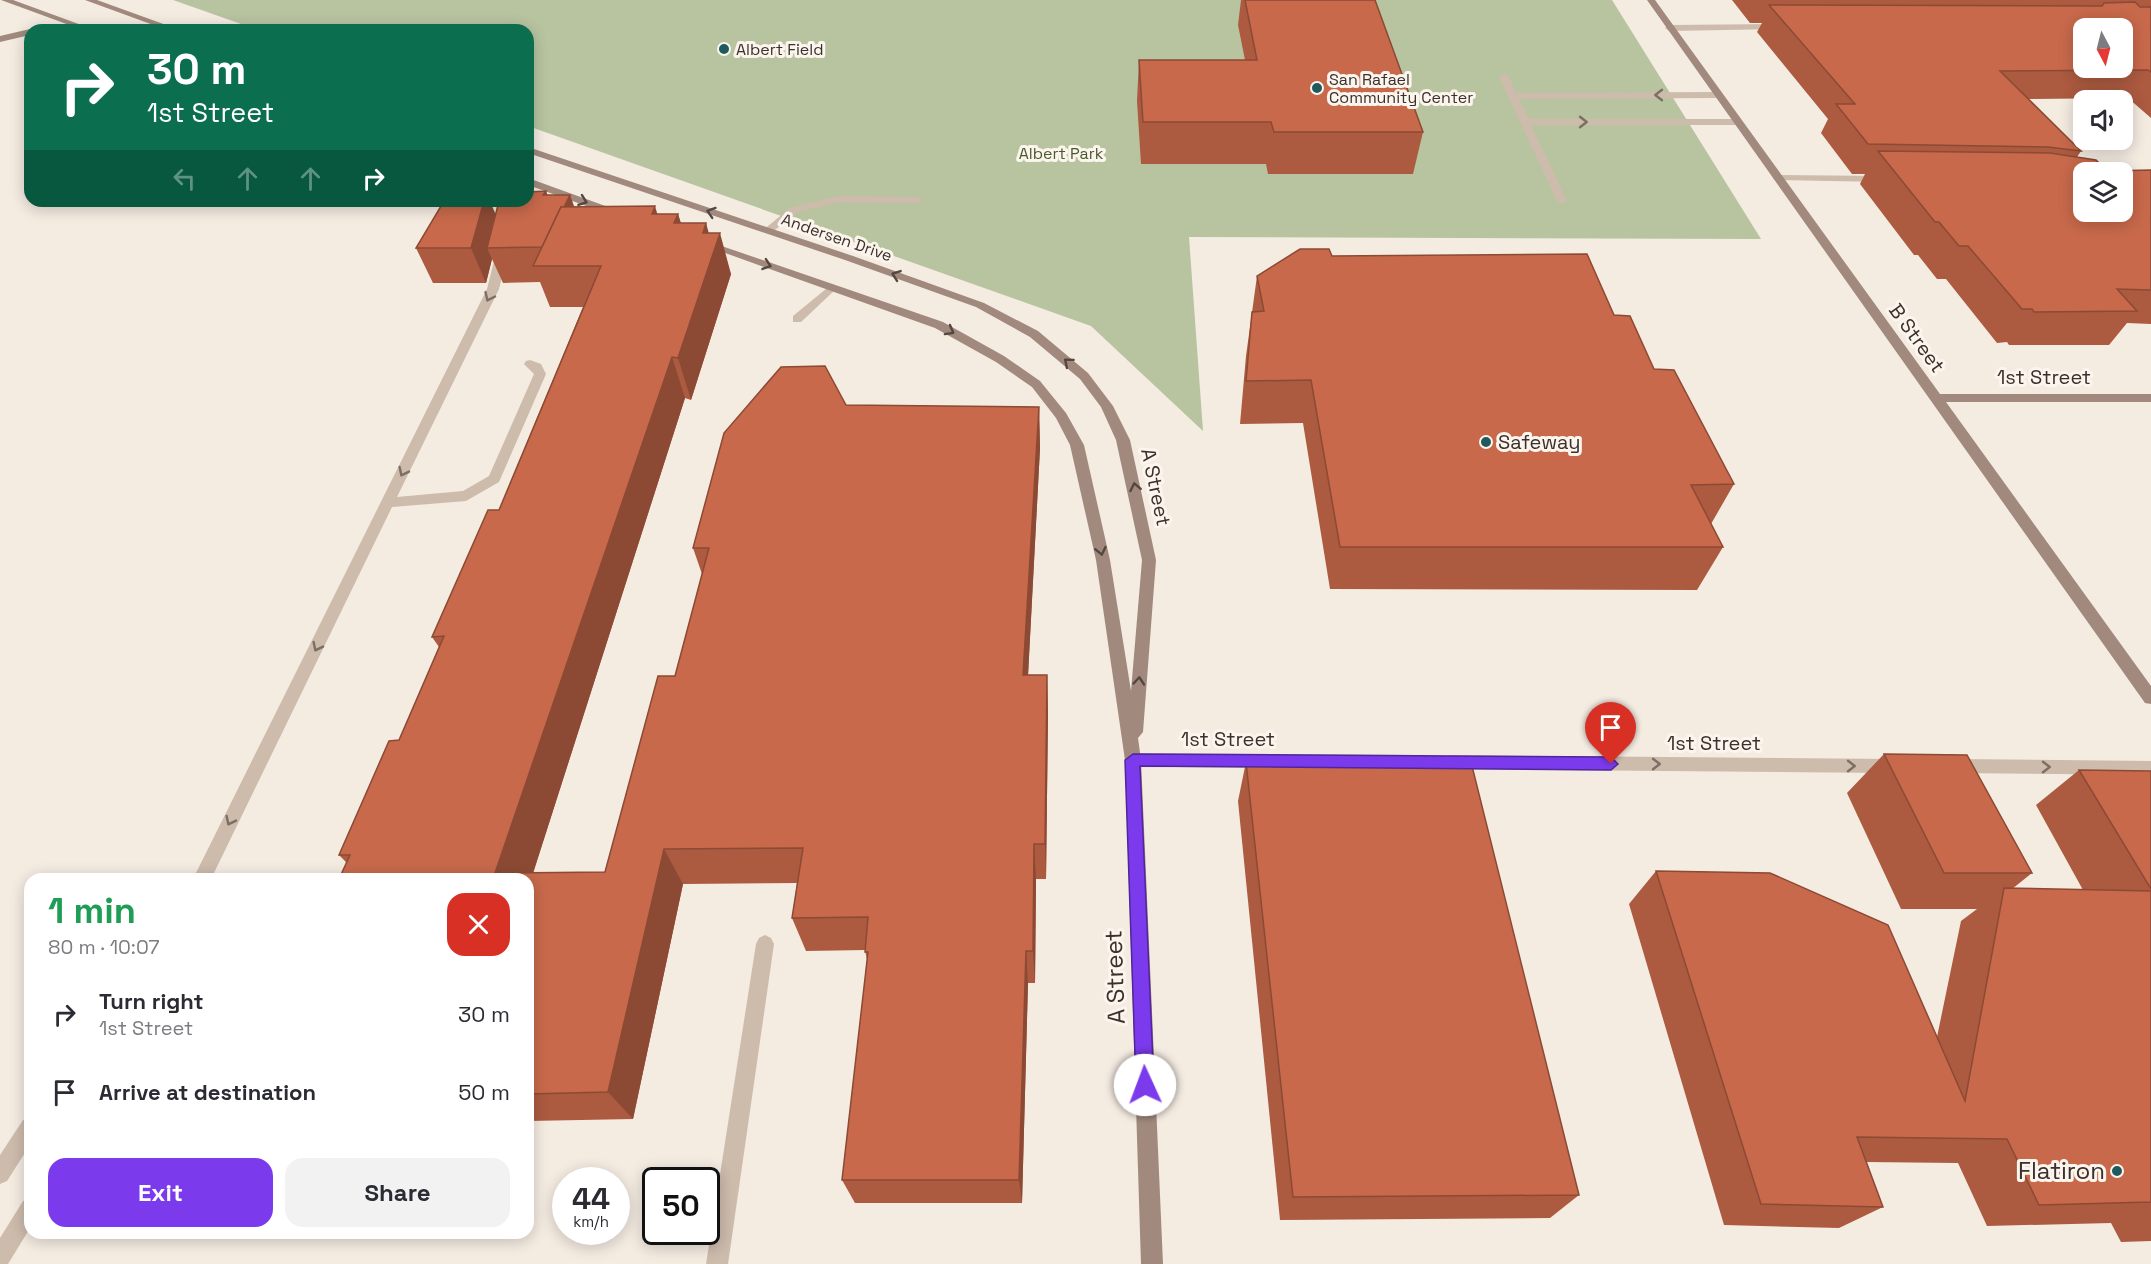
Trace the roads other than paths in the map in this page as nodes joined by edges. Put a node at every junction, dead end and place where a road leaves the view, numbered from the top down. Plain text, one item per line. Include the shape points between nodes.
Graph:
1 (89, 0) edge
2 (1651, 0) edge
3 (11, 1) edge
4 (0, 12) edge
5 (74, 24) edge
6 (159, 24) edge
7 (1796, 27) edge
8 (1669, 28) junction
9 (24, 33) edge
10 (0, 39) edge
11 (1504, 77) dead end
12 (1717, 95) junction
13 (1513, 96) junction
14 (1525, 122) junction
15 (1738, 122) junction
16 (534, 152) edge
17 (1778, 178) junction
18 (1897, 180) edge
19 (534, 183) edge
20 (919, 200) dead end
21 (1562, 201) dead end
22 (632, 218) edge
23 (767, 231) junction
24 (506, 237) edge
25 (699, 241) edge
26 (832, 287) junction
27 (797, 319) dead end
28 (530, 364) dead end
29 (1937, 398) junction
30 (2151, 398) edge
31 (1107, 406) joint
32 (388, 503) junction
33 (2151, 698) edge
34 (1133, 760) junction
35 (1907, 766) edge
36 (1942, 766) edge
37 (2151, 768) edge
38 (205, 873) edge
39 (765, 944) dead end
40 (24, 1136) edge
41 (0, 1174) edge
42 (24, 1218) edge
43 (0, 1258) edge
44 (717, 1264) edge
45 (1152, 1264) edge

1 - 6 main road
2 - 8 main road, B Street
3 - 4 main road
3 - 5 main road
7 - 8 street
8 - 12 main road, B Street
9 - 10 main road
11 - 13 street
12 -> 13 street
12 - 15 main road, B Street
13 - 14 street
14 -> 15 street
14 - 21 street
15 - 17 main road, B Street
23 -> 16 main road, Andersen Drive
17 - 18 street
17 - 29 main road, B Street
19 -> 22 main road
20 - 23 street via 839,199 795,210
31 -> 23 main road, Andersen Drive via 1083,376 1034,334 980,305
24 -> 32 street via 493,289
25 -> 26 main road
26 - 27 street
26 -> 34 main road, A Street via 939,325 1000,359 1036,384 1060,416 1077,445 1103,560
28 - 32 street via 540,374 494,479 466,496
29 - 30 main road, 1st Street
29 - 33 main road, B Street
34 -> 31 main road, A Street via 1149,560 1123,440
32 -> 38 street
34 -> 35 street, 1st Street
34 - 45 main road, A Street
36 -> 37 street
39 - 44 street
40 - 41 street
42 - 43 street

